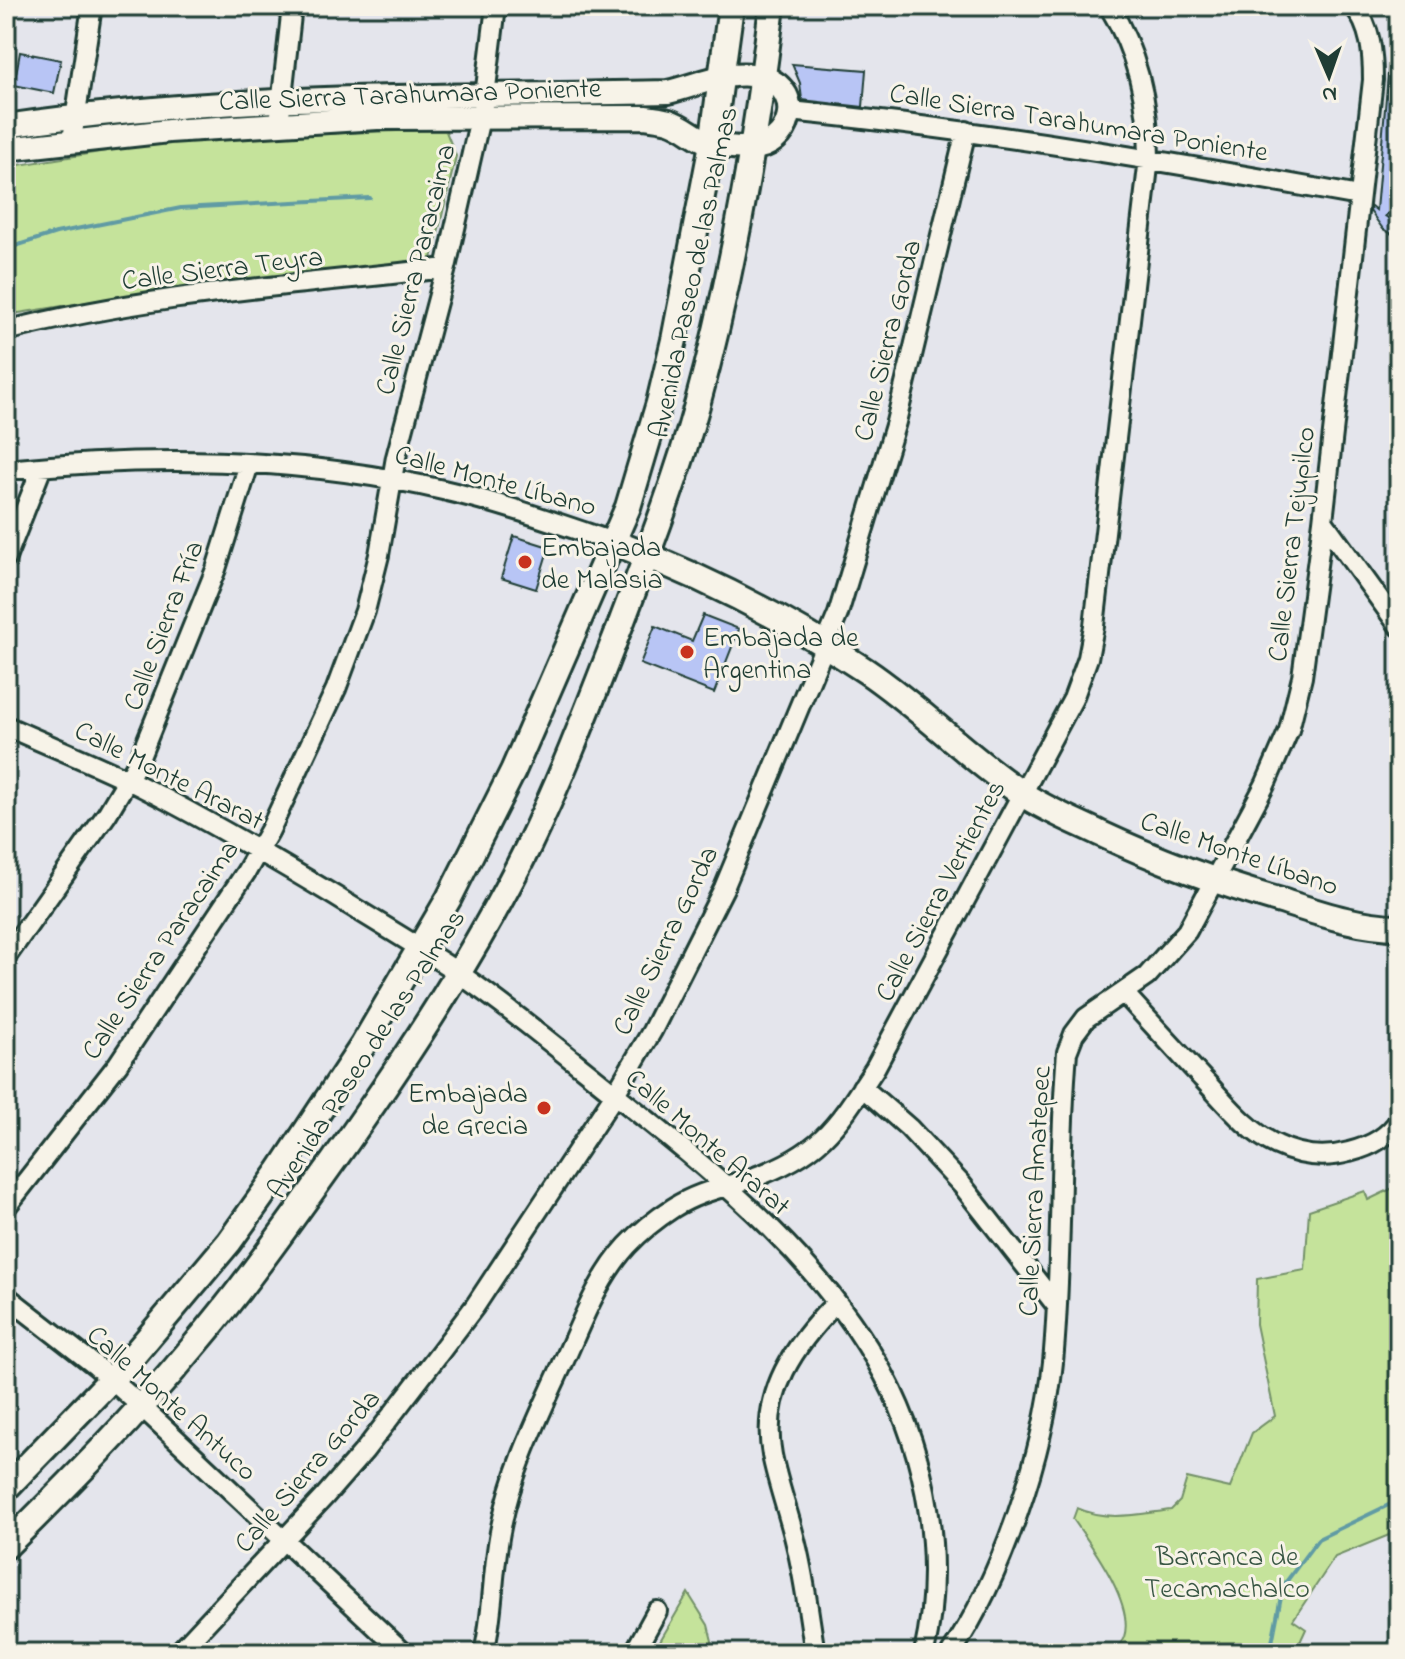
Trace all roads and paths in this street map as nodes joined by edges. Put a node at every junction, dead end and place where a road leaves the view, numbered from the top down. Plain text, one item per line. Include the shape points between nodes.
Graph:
1 (92, 6) edge
2 (292, 6) edge
3 (496, 6) edge
4 (731, 6) edge
5 (772, 6) edge
6 (1109, 6) edge
7 (1354, 6) edge
8 (722, 76) junction
9 (764, 77) junction
10 (485, 96) junction
11 (282, 99) junction
12 (790, 111) junction
13 (76, 116) junction
14 (480, 118) junction
15 (279, 124) junction
16 (6, 126) edge
17 (966, 131) junction
18 (72, 140) junction
19 (712, 144) junction
20 (753, 148) junction
21 (6, 149) edge
22 (1149, 158) junction
23 (1359, 196) junction
24 (446, 268) junction
25 (6, 331) edge
26 (249, 464) junction
27 (42, 467) junction
28 (6, 470) edge
29 (391, 480) junction
30 (1323, 521) junction
31 (613, 542) junction
32 (647, 555) junction
33 (6, 558) edge
34 (1399, 626) edge
35 (826, 646) junction
36 (6, 726) edge
37 (128, 780) junction
38 (1022, 794) junction
39 (259, 850) junction
40 (1213, 881) junction
41 (1399, 927) edge
42 (420, 948) junction
43 (6, 957) edge
44 (457, 973) junction
45 (1124, 993) junction
46 (862, 1087) junction
47 (615, 1094) junction
48 (1399, 1120) edge
49 (725, 1185) junction
50 (6, 1207) edge
51 (6, 1296) edge
52 (836, 1303) junction
53 (1056, 1305) junction
54 (111, 1380) junction
55 (142, 1407) junction
56 (6, 1488) edge
57 (285, 1541) junction
58 (6, 1546) edge
59 (657, 1611) dead end
60 (178, 1653) edge
61 (404, 1653) edge
62 (484, 1653) edge
63 (634, 1653) edge
64 (815, 1653) edge
65 (924, 1653) edge
66 (951, 1653) edge

1 - 13 street
2 - 11 street
3 - 10 street, Calle Sierra Paracaima
4 - 8 main road, Avenida Paseo de las Palmas
5 - 9 main road, Avenida Paseo de las Palmas
6 - 22 street, Calle Sierra Vertientes via 1139,76
7 - 23 street via 1369,33 1373,55
8 - 9 street, Calle Sierra Tarahumara Poniente
8 - 10 street, Calle Sierra Tarahumara Poniente via 668,92
8 - 19 main road, Avenida Paseo de las Palmas
9 - 12 street via 780,85
9 - 20 main road, Avenida Paseo de las Palmas
10 - 11 street, Calle Sierra Tarahumara Poniente
10 - 14 street, Calle Sierra Paracaima
11 - 13 street, Calle Sierra Tarahumara Poniente
11 - 15 street
12 - 17 street, Calle Sierra Tarahumara Poniente
12 - 20 street via 780,137
13 - 16 street, Calle Sierra Tarahumara Poniente
13 - 18 street
14 - 15 street, Calle Sierra Tarahumara Poniente
14 - 19 street, Calle Sierra Tarahumara Poniente via 645,117 670,121
14 - 24 street, Calle Sierra Paracaima
15 - 18 street, Calle Sierra Tarahumara Poniente
17 - 22 street, Calle Sierra Tarahumara Poniente
17 - 35 street, Calle Sierra Gorda via 896,422
18 - 21 street, Calle Sierra Tarahumara Poniente
19 - 20 street, Calle Sierra Tarahumara Poniente
19 - 31 main road, Avenida Paseo de las Palmas via 659,403
20 - 32 main road, Avenida Paseo de las Palmas via 697,407
22 - 23 street, Calle Sierra Tarahumara Poniente
22 - 38 street, Calle Sierra Vertientes via 1088,658 1073,699
23 - 30 street, Calle Sierra Tejupilco
24 - 25 street, Calle Sierra Teyra via 177,299
24 - 29 street, Calle Sierra Paracaima
26 - 27 street, Calle Monte Líbano via 174,461
26 - 29 street, Calle Monte Líbano
26 - 37 street, Calle Sierra Fría via 216,569
27 - 28 street, Calle Monte Líbano
27 - 33 street
29 - 31 street, Calle Monte Líbano via 485,501
29 - 39 street, Calle Sierra Paracaima via 365,611 336,689
30 - 34 street
30 - 40 street, Calle Sierra Tejupilco via 1302,677 1289,730
31 - 32 main road, Calle Monte Líbano
31 - 42 main road, Avenida Paseo de las Palmas via 518,759
32 - 35 main road, Calle Monte Líbano via 777,616
32 - 44 main road, Avenida Paseo de las Palmas via 545,810
35 - 38 main road, Calle Monte Líbano
35 - 47 street, Calle Sierra Gorda via 724,888
36 - 37 street, Calle Monte Ararat
37 - 39 street, Calle Monte Ararat
37 - 43 street, Calle Sierra Fría
38 - 40 main road, Calle Monte Líbano via 1134,850
38 - 46 street, Calle Sierra Vertientes
39 - 42 street, Calle Monte Ararat
39 - 50 street, Calle Sierra Paracaima via 118,1064
40 - 41 main road, Calle Monte Líbano via 1320,913
40 - 45 street, Calle Sierra Tejupilco via 1178,943
42 - 44 street, Calle Monte Ararat
42 - 54 main road, Avenida Paseo de las Palmas via 263,1195
44 - 47 street, Calle Monte Ararat
44 - 55 main road, Avenida Paseo de las Palmas via 292,1219
45 - 48 street via 1218,1095 1273,1144 1321,1157 1343,1154 1383,1138
45 - 53 street, Calle Sierra Amatepec via 1086,1018 1067,1052
46 - 49 street, Calle Sierra Vertientes via 830,1133 810,1149
46 - 53 street via 954,1176
47 - 49 street, Calle Monte Ararat
47 - 57 street, Calle Sierra Gorda via 475,1306 365,1450
49 - 52 street, Calle Monte Ararat
49 - 62 street, Calle Sierra Vertientes via 694,1196 650,1224 625,1248 589,1308 509,1495
51 - 54 street, Calle Monte Antuco
52 - 64 street via 790,1357 779,1380 771,1432
52 - 65 street, Calle Monte Ararat via 883,1374 919,1466 932,1541
53 - 66 street, Calle Sierra Amatepec via 1048,1394 1032,1466 985,1594
54 - 55 street, Calle Monte Antuco
54 - 56 main road, Avenida Paseo de las Palmas
55 - 57 street, Calle Monte Antuco
55 - 58 main road, Avenida Paseo de las Palmas
57 - 60 street, Calle Sierra Gorda
57 - 61 street, Calle Monte Antuco
59 - 63 street

